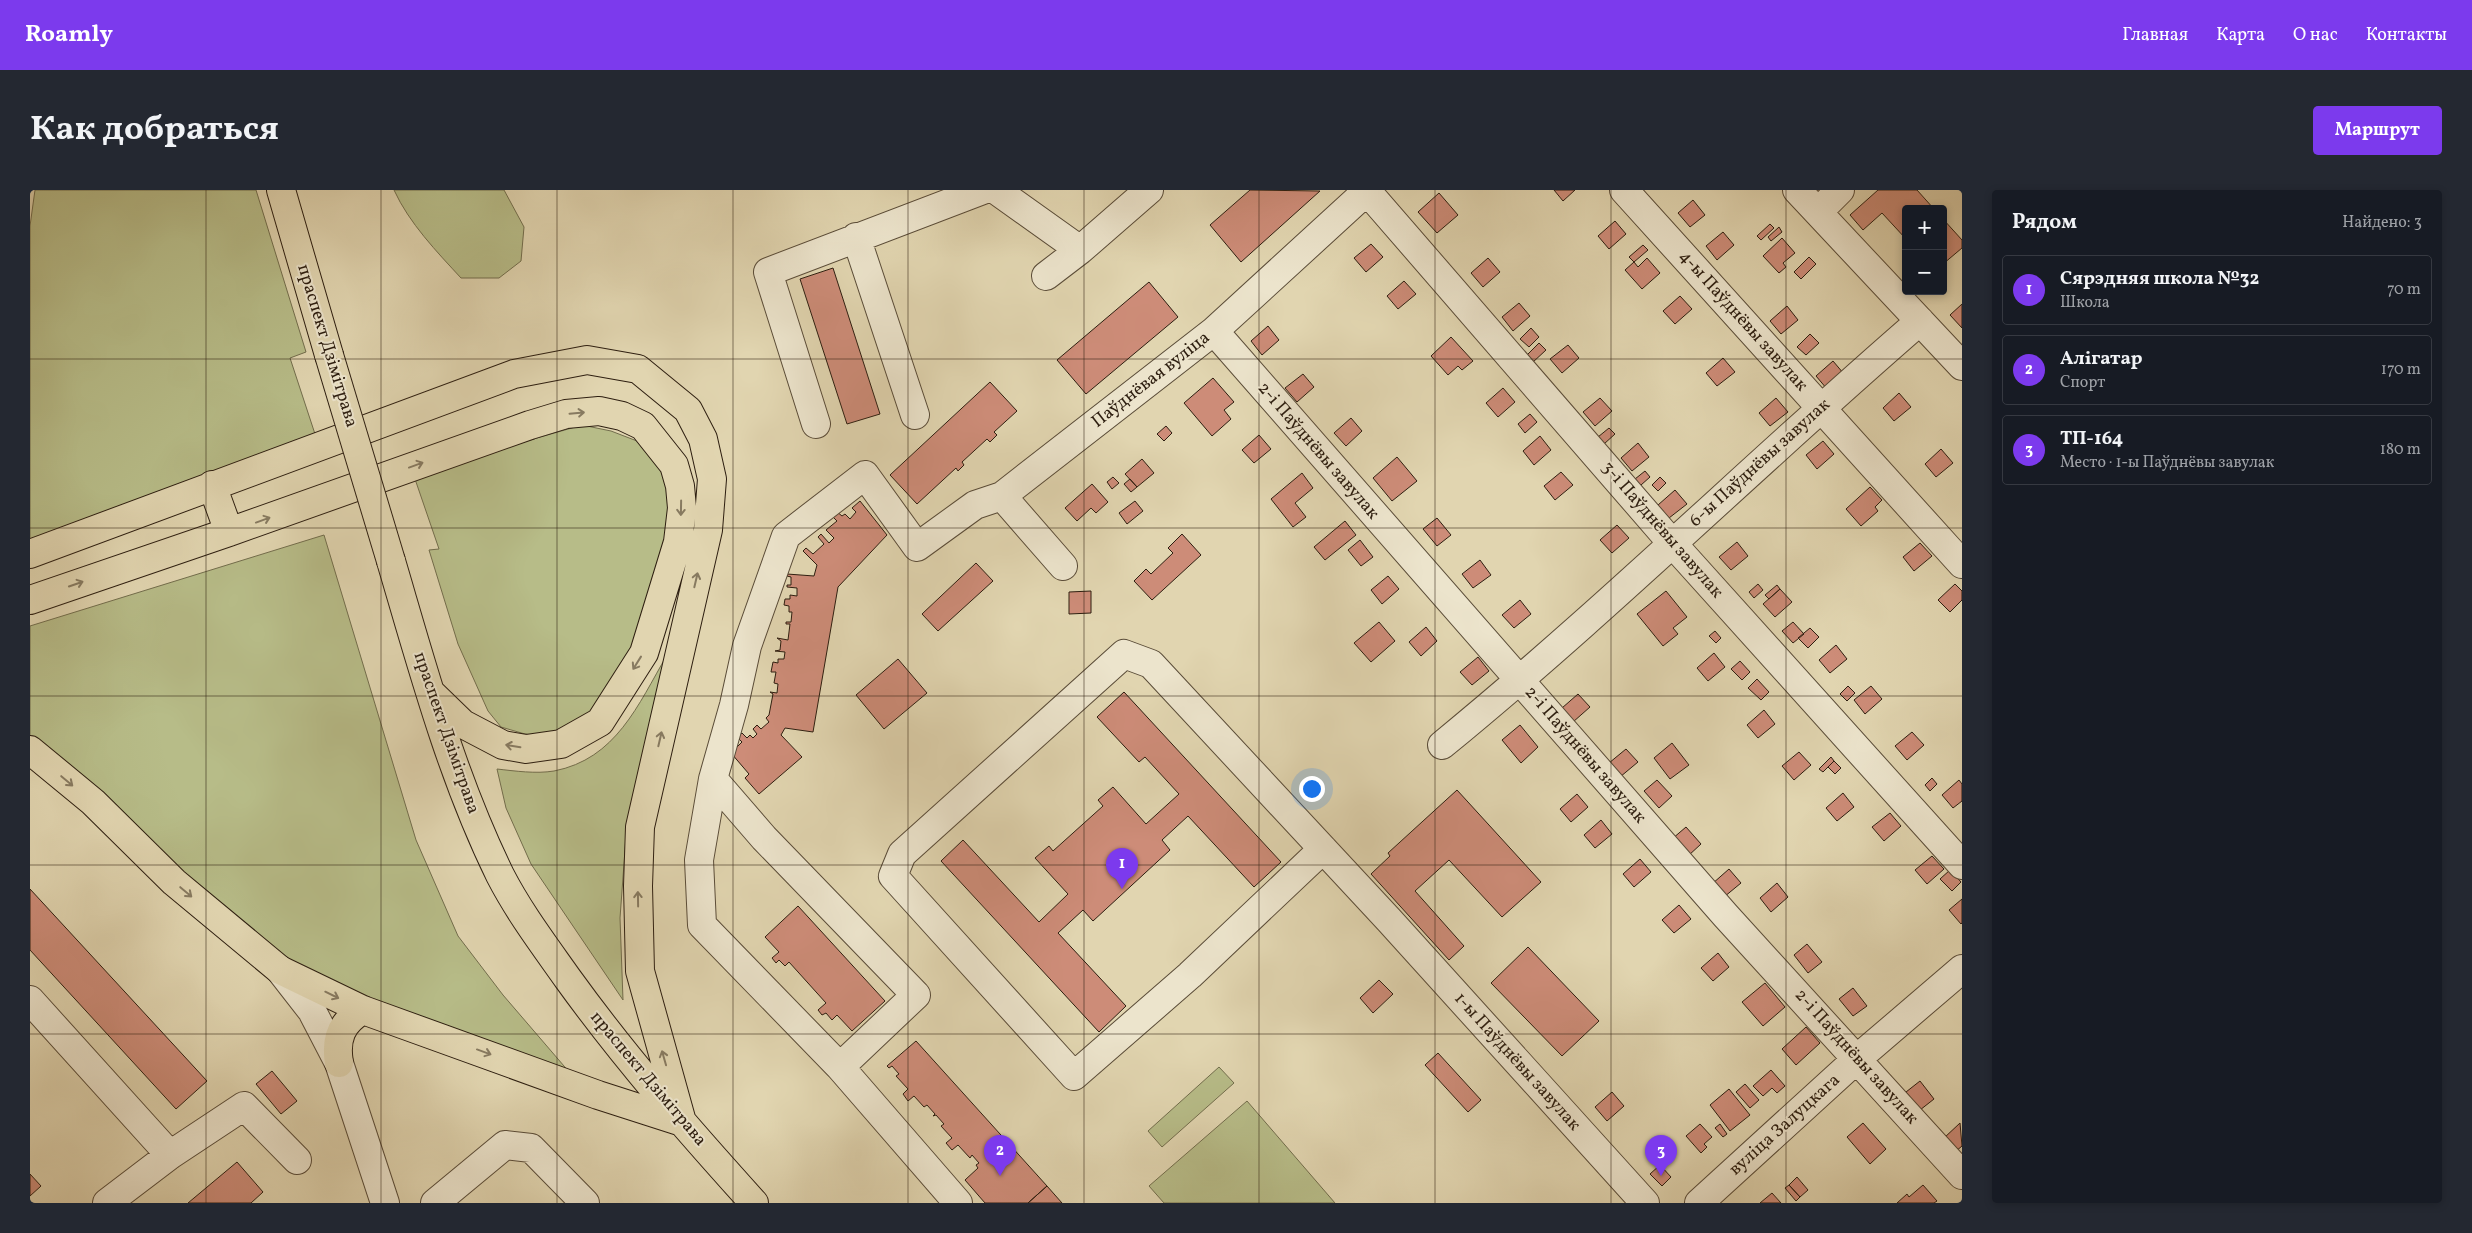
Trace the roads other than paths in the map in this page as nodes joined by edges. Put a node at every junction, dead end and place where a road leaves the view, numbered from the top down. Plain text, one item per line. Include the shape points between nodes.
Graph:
1 (983, 190) edge
2 (996, 190) edge
3 (1149, 190) edge
4 (1367, 190) edge
5 (1624, 190) edge
6 (1797, 190) edge
7 (1840, 190) edge
8 (285, 191) edge
9 (1818, 212) junction
10 (856, 237) junction
11 (1080, 250) junction
12 (1046, 276) dead end
13 (1920, 321) junction
14 (1214, 331) junction
15 (1962, 366) edge
16 (1821, 407) junction
17 (915, 415) dead end
18 (816, 424) dead end
19 (212, 485) junction
20 (1002, 496) junction
21 (229, 532) junction
22 (1672, 543) junction
23 (30, 554) edge
24 (1962, 564) edge
25 (1062, 566) dead end
26 (30, 600) edge
27 (1520, 681) junction
28 (430, 692) junction
29 (1442, 745) dead end
30 (30, 750) edge
31 (713, 779) junction
32 (1323, 850) junction
33 (1962, 865) edge
34 (1962, 969) edge
35 (280, 970) junction
36 (30, 1000) edge
37 (363, 1010) junction
38 (1858, 1058) junction
39 (339, 1062) junction
40 (840, 1067) junction
41 (682, 1122) junction
42 (170, 1155) junction
43 (296, 1160) dead end
44 (1962, 1175) edge
45 (107, 1203) edge
46 (385, 1203) edge
47 (435, 1203) edge
48 (585, 1203) edge
49 (754, 1203) edge
50 (958, 1203) edge
51 (1644, 1203) edge
52 (1699, 1203) edge

1 - 10 street
2 - 11 street
3 - 11 street
4 - 14 street, Паўднёвая вуліца
4 - 22 street, 3-і Паўднёвы завулак
5 - 16 street, 4-ы Паўднёвы завулак
6 - 9 street
7 - 9 street
8 - 28 main road, праспект Дзімітрава, bridge
9 - 13 street
10 - 17 street
10 - 18 street via 768,272
11 - 12 street
13 - 15 street
13 - 16 street, 6-ы Паўднёвы завулак
14 - 20 street, Паўднёвая вуліца
14 - 27 street, 2-і Паўднёвы завулак
16 - 22 street, 6-ы Паўднёвы завулак
16 - 24 street, 4-ы Паўднёвы завулак
19 - 21 main road
19 - 23 main road
41 -> 19 main road via 640,971 638,886 640,827 708,530 712,479 703,440 688,410 638,369 587,360 514,374
20 - 25 street
20 - 31 street, Паўднёвая вуліца via 975,505 918,547 864,475 786,536 747,646
26 -> 21 main road
21 -> 28 main road via 566,414 599,411 622,416 643,426 674,465 682,508 678,542 644,652 600,722 561,744 526,748 503,745 463,724
22 - 27 street, 6-ы Паўднёвы завулак
22 - 33 street, 3-і Паўднёвы завулак
27 - 29 street, 6-ы Паўднёвы завулак
27 - 38 street, 2-і Паўднёвы завулак via 1726,916
28 - 41 main road, праспект Дзімітрава via 473,815 531,928 595,1016
30 -> 35 main road via 93,802 174,882
31 - 40 street via 699,860 702,925
31 - 40 street via 764,838 916,995
32 - 32 street, 1-ы Паўднёвы завулак via 1151,664 1124,654 902,854 892,876 1074,1076 1190,975
32 - 51 street, 1-ы Паўднёвы завулак
34 - 38 street, вуліца Залуцкага
35 -> 37 main road
35 - 39 street via 312,1011
36 - 42 street
37 - 39 main road via 342,1029 337,1048
37 -> 41 main road
38 - 44 street, 2-і Паўднёвы завулак
38 - 52 street, вуліца Залуцкага
39 - 46 street
40 - 50 street
41 - 49 main road, праспект Дзімітрава
42 - 43 street via 244,1106
42 - 45 street
47 - 48 street via 505,1145 531,1148

